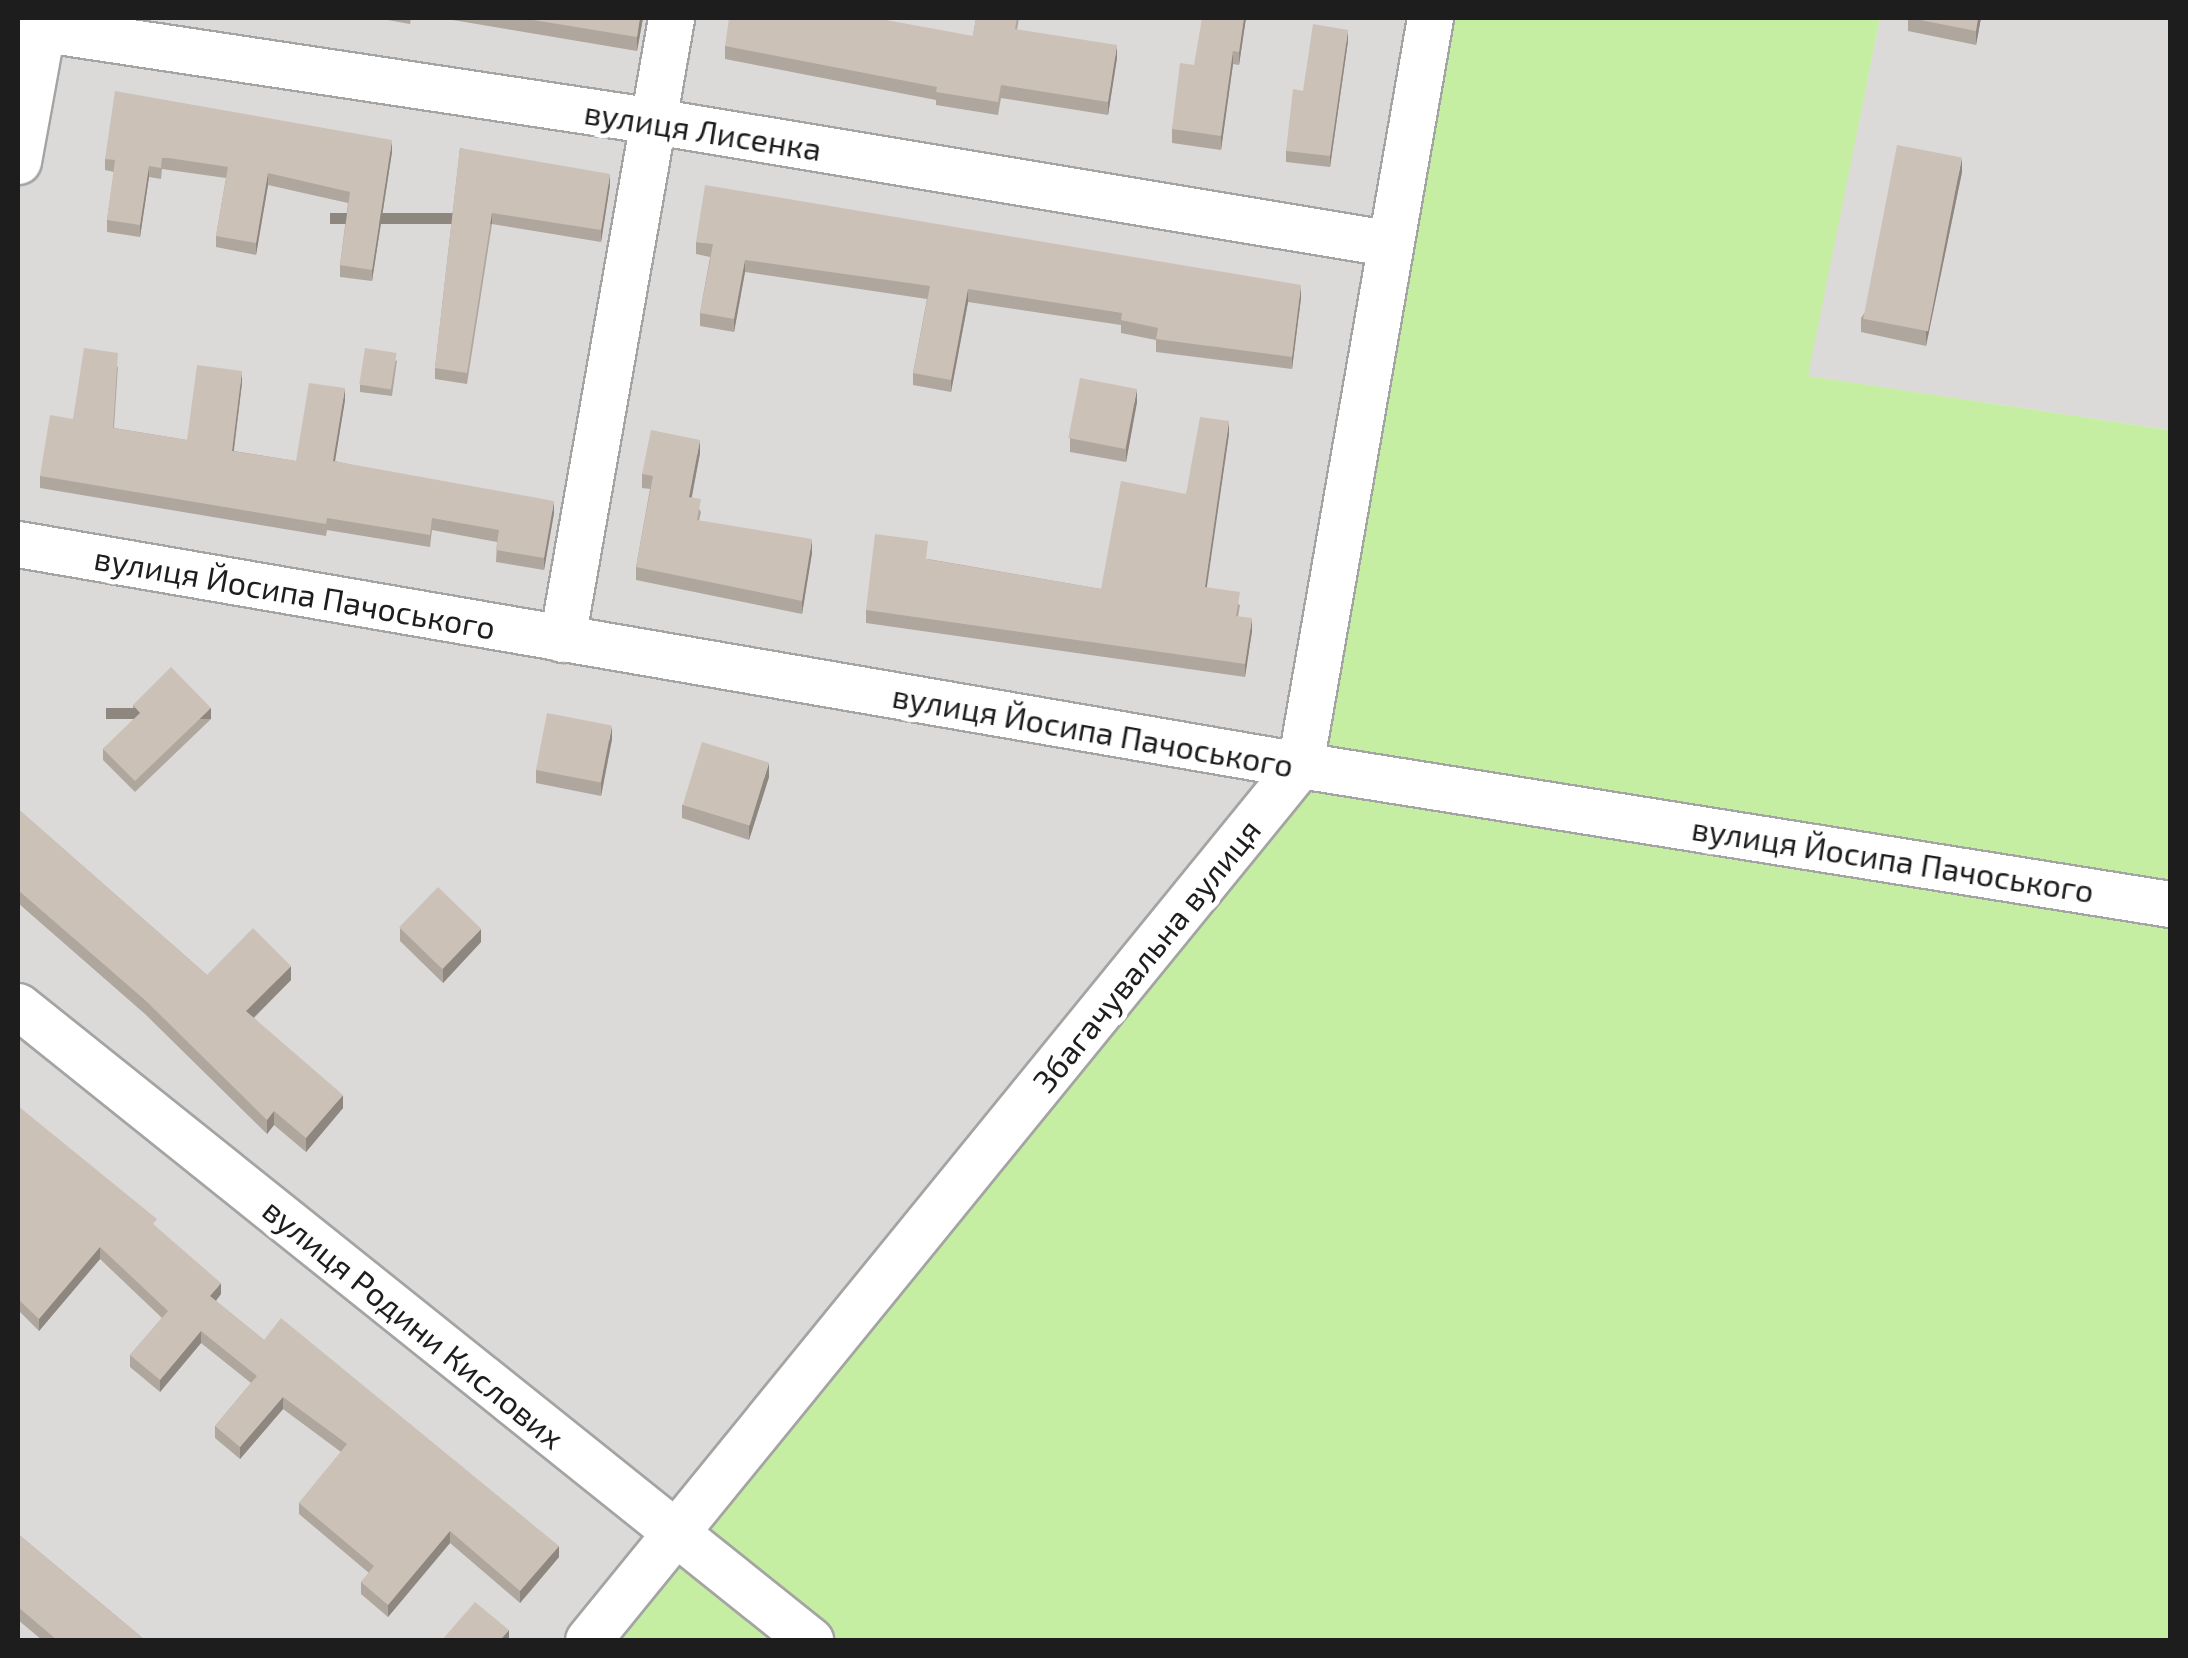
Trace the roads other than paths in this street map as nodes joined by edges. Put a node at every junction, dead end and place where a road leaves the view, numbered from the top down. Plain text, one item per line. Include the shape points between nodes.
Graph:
1 (671, 18) edge
2 (1430, 18) edge
3 (35, 24) edge
4 (654, 121) junction
5 (18, 161) edge
6 (1387, 243) junction
7 (18, 544) edge
8 (562, 639) junction
9 (1300, 765) junction
10 (2170, 904) edge
11 (18, 1006) edge
12 (676, 1533) junction
13 (588, 1640) edge
14 (810, 1640) edge

1 - 4 street
2 - 6 street, Збагачувальна вулиця
3 - 4 street, вулиця Лисенка
3 - 5 street
4 - 6 street, вулиця Лисенка
4 - 8 street
6 - 9 street, Збагачувальна вулиця
7 - 8 street, вулиця Йосипа Пачоського
8 - 9 street, вулиця Йосипа Пачоського
9 - 10 street, вулиця Йосипа Пачоського
9 - 12 street, Збагачувальна вулиця
11 - 12 street, вулиця Родини Кислових
12 - 13 street, Збагачувальна вулиця
12 - 14 street, вулиця Родини Кислових

